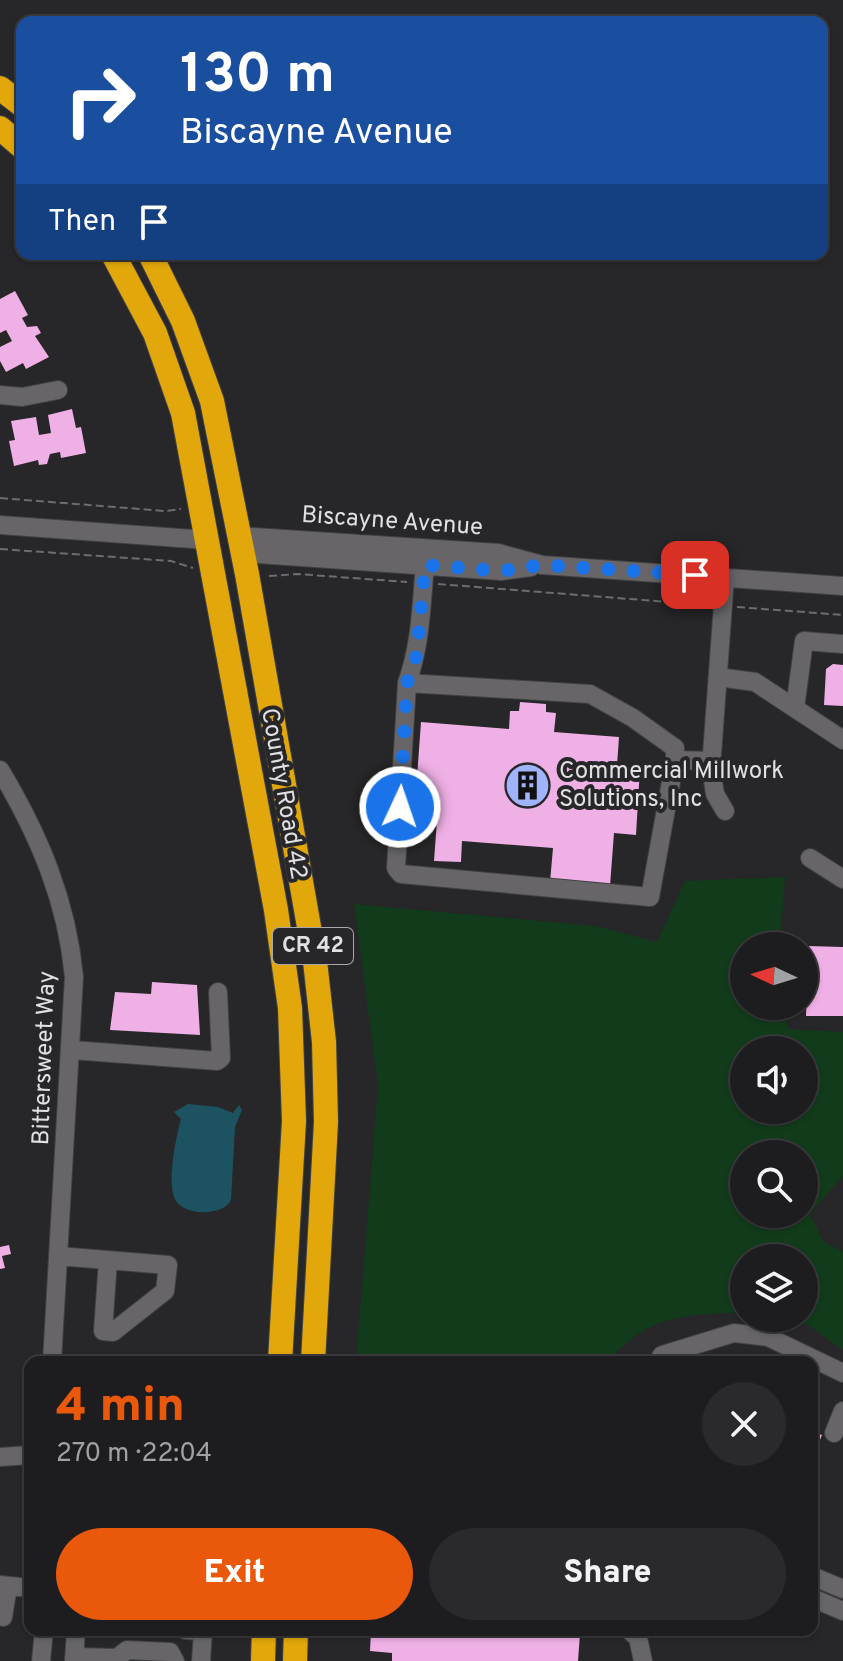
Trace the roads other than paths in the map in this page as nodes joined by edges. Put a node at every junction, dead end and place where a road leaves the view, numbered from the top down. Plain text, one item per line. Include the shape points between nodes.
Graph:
1 (0, 88) edge
2 (16, 100) edge
3 (0, 128) edge
4 (16, 142) edge
5 (116, 260) edge
6 (153, 260) edge
7 (58, 390) dead end
8 (0, 395) edge
9 (0, 525) edge
10 (207, 540) junction
11 (240, 544) junction
12 (542, 565) junction
13 (424, 574) junction
14 (725, 577) junction
15 (843, 586) edge
16 (843, 644) edge
17 (718, 677) junction
18 (407, 683) junction
19 (795, 708) junction
20 (843, 740) edge
21 (675, 760) junction
22 (712, 761) junction
23 (0, 770) edge
24 (725, 811) dead end
25 (810, 858) dead end
26 (843, 879) edge
27 (218, 992) dead end
28 (72, 1050) junction
29 (58, 1256) junction
30 (108, 1260) junction
31 (52, 1356) edge
32 (280, 1356) edge
33 (313, 1356) edge
34 (661, 1356) edge
35 (808, 1356) edge
36 (818, 1361) edge
37 (843, 1373) edge
38 (24, 1455) edge
39 (0, 1457) edge
40 (818, 1579) edge
41 (4, 1586) edge
42 (24, 1588) edge
43 (843, 1589) edge
44 (818, 1601) edge
45 (843, 1611) edge
46 (0, 1616) edge
47 (43, 1636) edge
48 (76, 1636) edge
49 (203, 1636) edge
50 (264, 1636) edge
51 (296, 1636) edge
52 (636, 1636) edge
53 (74, 1659) edge
54 (119, 1659) edge
55 (41, 1661) edge
56 (175, 1661) edge
57 (201, 1661) edge
58 (263, 1661) edge
59 (295, 1661) edge
60 (643, 1661) edge

1 - 2 highway
3 - 4 highway
5 - 10 highway, County Road 42 / CR 42 via 143,306 176,388
6 - 11 highway, County Road 42 / CR 42 via 205,376
7 - 8 street
9 - 10 street
10 - 32 highway, County Road 42 / CR 42 via 290,1008 294,1131
11 - 12 street, Biscayne Avenue via 498,553
11 - 13 street, Biscayne Avenue
11 - 33 highway, County Road 42 / CR 42 via 307,908 324,1042 325,1169
12 - 13 street, Biscayne Avenue
12 - 14 street, Biscayne Avenue
13 - 18 street via 417,654
14 - 15 street, Biscayne Avenue
14 - 17 street
16 - 19 street via 804,641
17 - 19 street via 755,682
17 - 22 street
18 - 21 street via 590,694 675,748
18 - 21 street via 396,868 401,874 650,897
19 - 20 street
21 - 22 street
22 - 24 street via 715,794
23 - 28 street, Bittersweet Way via 40,843 64,915 74,977
25 - 26 street
27 - 28 street via 217,1061
28 - 29 street, Bittersweet Way
29 - 30 street
29 - 31 street, Bittersweet Way
30 - 30 street via 168,1265 165,1291 113,1332 103,1331
34 - 35 street via 734,1333 768,1337
36 - 37 street
38 - 39 street
40 - 43 street
41 - 42 street
41 - 46 street
44 - 45 street
47 - 55 street
48 - 53 street
49 - 57 street
50 - 58 highway
51 - 59 highway
52 - 60 street
53 - 54 street
54 - 56 street via 127,1650 170,1652

